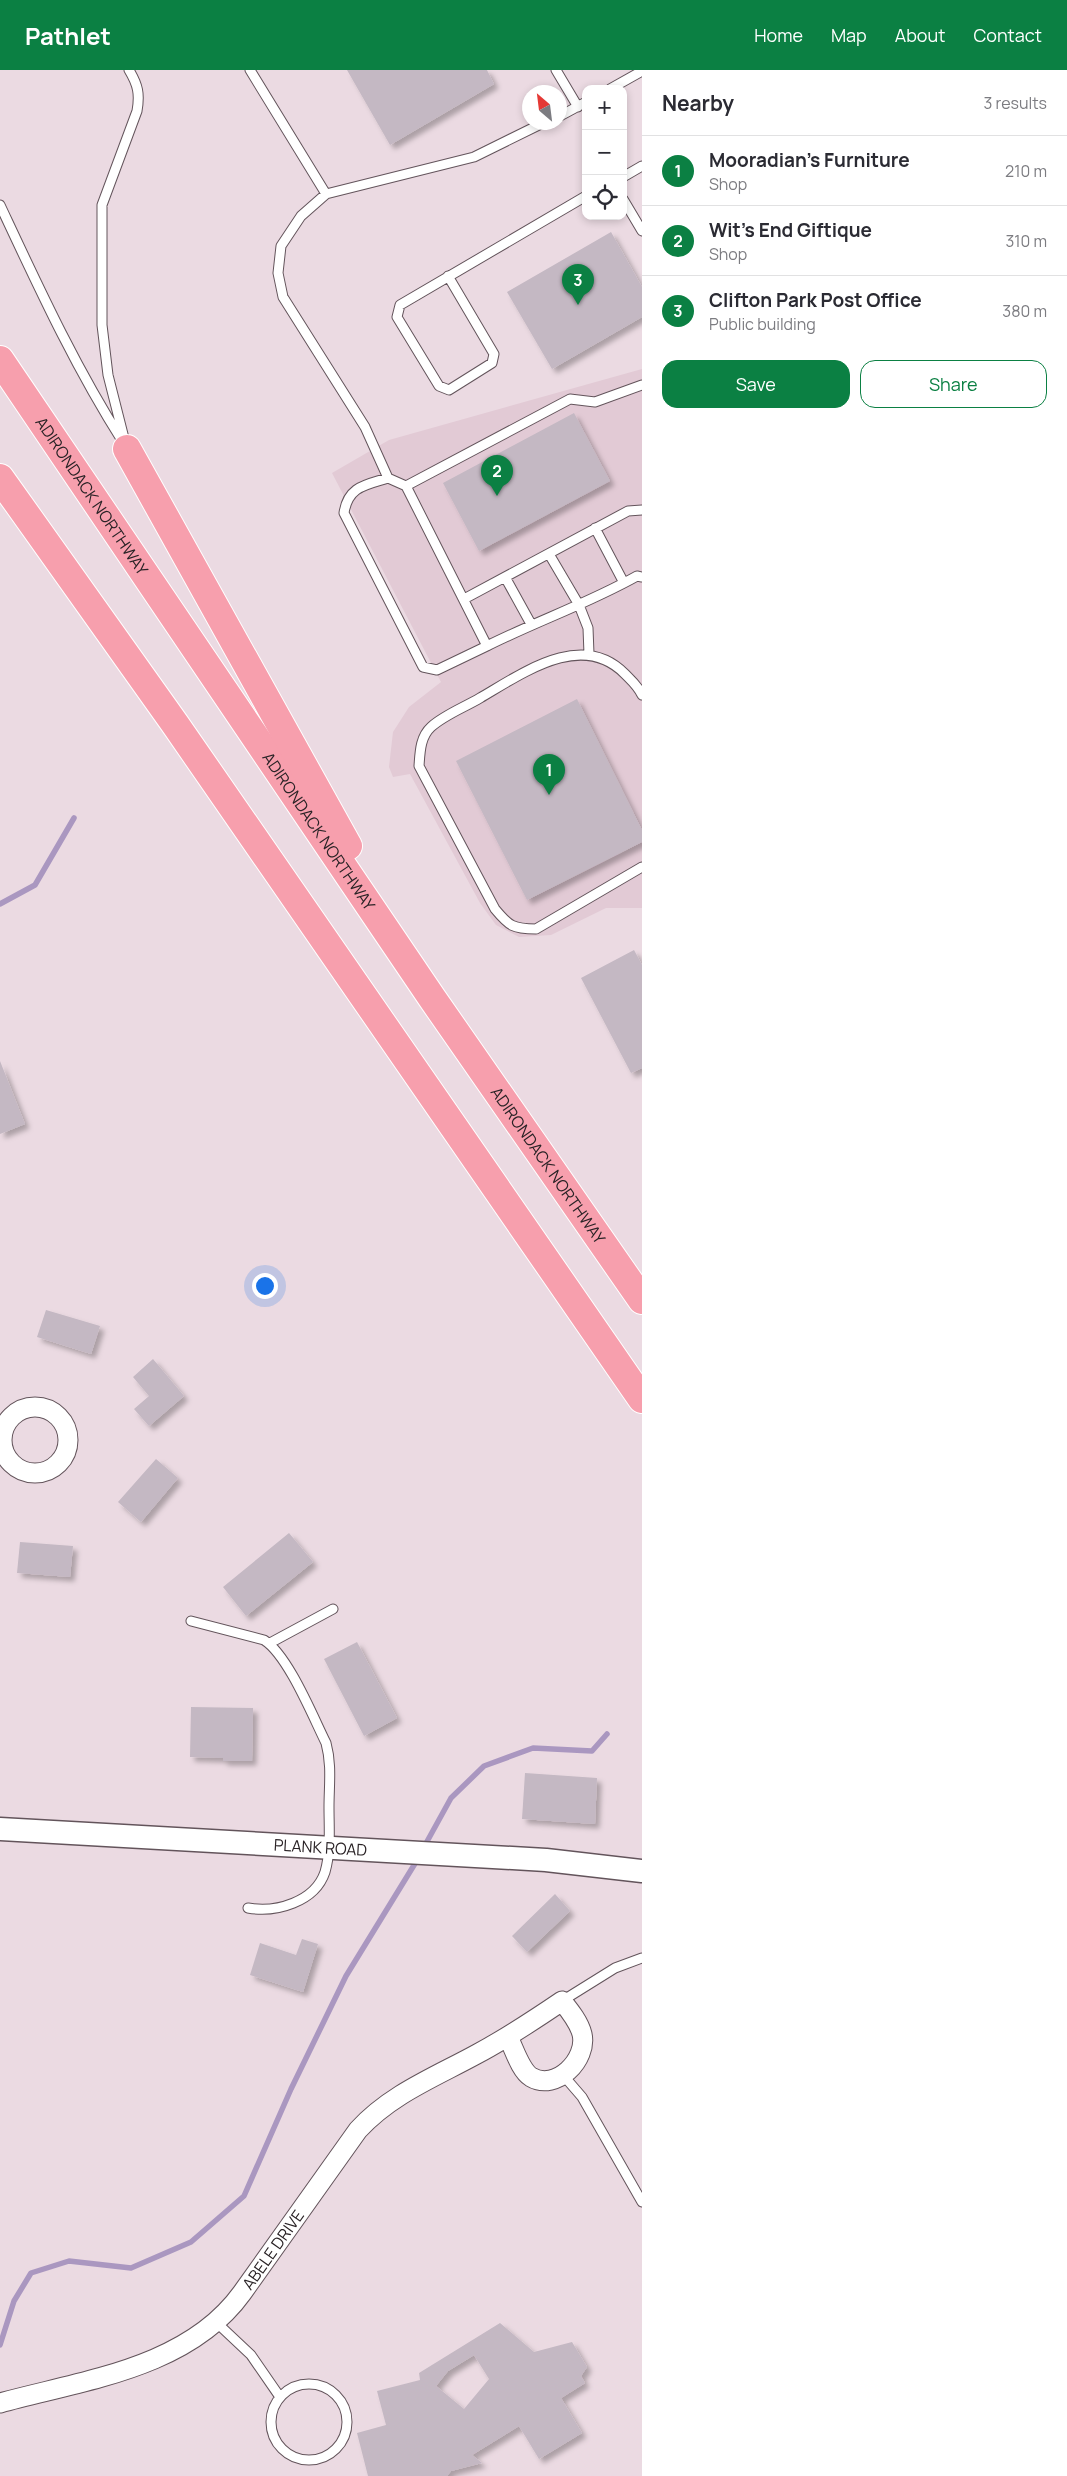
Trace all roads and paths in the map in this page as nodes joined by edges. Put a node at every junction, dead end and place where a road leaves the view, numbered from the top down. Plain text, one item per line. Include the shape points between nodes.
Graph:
1 (129, 70) edge
2 (250, 70) edge
3 (556, 70) edge
4 (642, 71) edge
5 (617, 85) edge
6 (582, 105) edge
7 (567, 112) edge
8 (529, 130) edge
9 (642, 166) edge
10 (626, 175) edge
11 (326, 194) junction
12 (582, 198) edge
13 (0, 205) edge
14 (627, 206) edge
15 (642, 231) edge
16 (448, 276) junction
17 (0, 360) edge
18 (642, 385) edge
19 (127, 449) junction
20 (0, 478) edge
21 (388, 478) junction
22 (406, 486) junction
23 (642, 510) edge
24 (595, 528) junction
25 (549, 554) junction
26 (505, 577) junction
27 (642, 577) edge
28 (624, 583) junction
29 (464, 598) junction
30 (579, 605) junction
31 (531, 624) junction
32 (487, 646) junction
33 (588, 654) junction
34 (642, 695) edge
35 (642, 867) edge
36 (432, 998) junction
37 (642, 1300) edge
38 (642, 1399) edge
39 (333, 1609) dead end
40 (191, 1621) dead end
41 (270, 1643) junction
42 (0, 1829) edge
43 (329, 1847) junction
44 (642, 1872) edge
45 (248, 1908) dead end
46 (642, 1958) edge
47 (562, 2001) junction
48 (508, 2037) junction
49 (563, 2075) junction
50 (642, 2202) edge
51 (216, 2323) junction
52 (280, 2397) junction
53 (0, 2403) edge

1 - 19 lane via 137,82 140,96 137,111 102,205 102,325 108,375
2 - 11 lane
3 - 6 lane
4 - 5 lane
6 - 7 lane
8 - 11 lane via 474,157
9 - 10 lane
11 - 21 lane via 302,216 282,246 278,273 283,297 366,427
12 - 16 lane
13 - 19 lane via 58,331
14 - 15 lane
16 - 16 lane via 494,354 492,362 449,390 439,386 397,317 400,306
17 - 36 highway, ADIRONDACK NORTHWAY
18 - 22 lane via 595,402 570,399
19 - 36 highway
20 - 38 highway via 175,724
21 - 22 lane
21 - 32 lane via 356,489 346,500 344,513 423,667 437,670
22 - 29 lane
23 - 24 lane via 628,511
24 - 25 lane
24 - 28 lane
25 - 26 lane
25 - 30 lane
26 - 29 lane
26 - 31 lane
27 - 28 lane via 637,576
28 - 30 lane
29 - 32 lane
30 - 31 lane
30 - 33 lane via 588,628
31 - 32 lane
33 - 34 lane via 615,664
33 - 35 lane via 562,656 521,674 430,728 420,746 419,766 495,909 507,923 518,929 536,929
36 - 37 highway, ADIRONDACK NORTHWAY
39 - 41 lane
40 - 41 lane
41 - 43 lane via 284,1661 326,1743 331,1770
42 - 43 street, PLANK ROAD
43 - 44 street, PLANK ROAD via 546,1860
43 - 45 lane via 324,1874 307,1896 293,1904 264,1911
46 - 47 lane via 616,1968
47 - 48 street, ABELE DRIVE
47 - 49 street via 577,2021 583,2047 576,2062
48 - 49 street via 530,2076 540,2080
48 - 51 street, ABELE DRIVE via 394,2097 372,2114 233,2306
49 - 50 lane via 582,2097
51 - 52 lane via 251,2355
51 - 53 street, ABELE DRIVE via 173,2351 116,2372
52 - 52 lane via 270,2421 272,2434 288,2455 313,2461 336,2451 344,2440 348,2423 344,2404 336,2394 326,2387 301,2384

